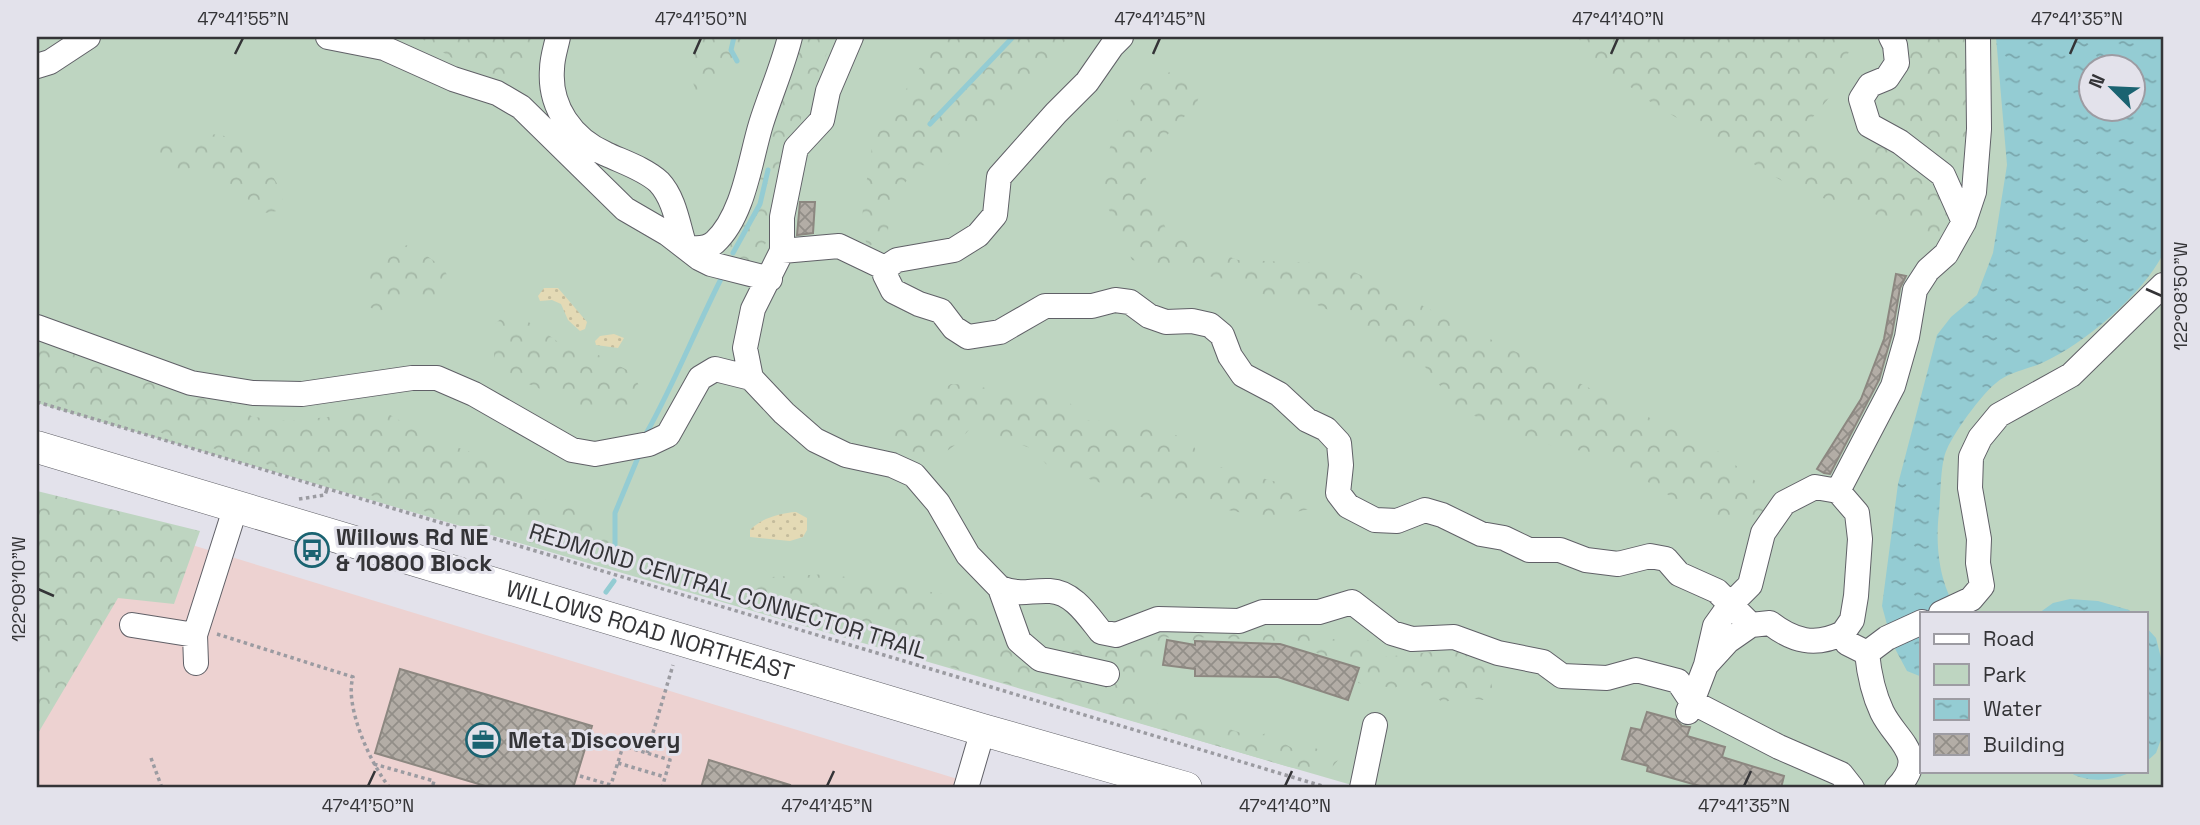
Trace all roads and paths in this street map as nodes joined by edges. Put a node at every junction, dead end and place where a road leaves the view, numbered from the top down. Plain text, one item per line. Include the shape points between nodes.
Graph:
1 (88, 37) edge
2 (558, 37) edge
3 (790, 37) edge
4 (851, 37) edge
5 (1121, 37) edge
6 (1891, 37) edge
7 (1978, 37) edge
8 (343, 38) edge
9 (37, 66) edge
10 (1964, 222) junction
11 (685, 247) junction
12 (782, 251) junction
13 (886, 268) junction
14 (770, 279) junction
15 (2163, 285) edge
16 (37, 327) edge
17 (751, 378) junction
18 (37, 402) edge
19 (37, 447) edge
20 (327, 489) junction
21 (1838, 491) junction
22 (294, 505) dead end
23 (236, 506) junction
24 (1000, 588) junction
25 (1730, 605) junction
26 (1943, 612) edge
27 (1920, 623) edge
28 (132, 625) dead end
29 (1751, 625) junction
30 (1843, 633) junction
31 (202, 634) junction
32 (1867, 653) junction
33 (197, 663) dead end
34 (1706, 664) junction
35 (673, 665) dead end
36 (1107, 674) dead end
37 (1690, 708) junction
38 (1375, 725) dead end
39 (983, 730) junction
40 (647, 753) junction
41 (151, 758) dead end
42 (618, 763) junction
43 (374, 764) junction
44 (580, 776) dead end
45 (666, 777) junction
46 (611, 787) edge
47 (162, 788) edge
48 (390, 788) edge
49 (432, 788) edge
50 (662, 788) edge
51 (966, 788) edge
52 (1186, 788) edge
53 (1329, 788) edge
54 (1362, 788) edge
55 (1852, 788) edge
56 (1897, 788) edge

1 - 9 lane
2 - 11 lane via 552,69 554,102 570,129 596,150 659,182 672,201
3 - 11 lane via 730,224 713,244 699,250
4 - 12 lane via 821,120 796,148 782,217
5 - 13 lane via 1087,82 999,177 995,215 978,235 954,250 897,261
6 - 10 lane via 1897,63 1887,78 1870,85 1861,99 1869,125 1943,174
7 - 10 lane via 1979,129 1974,192
8 - 11 lane via 384,48 521,107 625,209
10 - 21 lane via 1947,254 1928,270 1915,290 1893,386
11 - 14 lane via 711,264
12 - 13 lane via 839,246
12 - 14 lane
13 - 25 lane via 884,275 893,291 941,311 968,337 1000,332 1045,306 1092,306 1115,300 1130,302 1166,322 1210,325 1222,335 1243,375 1279,394 1339,443 1338,493 1348,506 1375,520 1397,521 1425,510 1529,550 1560,550 1586,560 1618,564 1650,556 1666,559 1679,574 1717,591
14 - 17 lane via 753,309 745,348
15 - 26 lane via 2071,375 1998,415 1980,438 1971,457 1970,488 1982,586 1971,599
16 - 17 lane via 191,383 253,393 302,394 437,378 572,450 595,454 649,444 668,435 701,378 715,369
17 - 24 lane via 815,440 846,455 914,475 938,503 968,555
18 - 20 path, REDMOND CENTRAL CONNECTOR TRAIL
19 - 23 main road, WILLOWS ROAD NORTHEAST
20 - 22 path via 325,495 296,499
20 - 53 path, REDMOND CENTRAL CONNECTOR TRAIL
21 - 25 lane via 1815,487 1784,503 1763,533 1750,585
21 - 30 lane via 1857,513 1860,540 1852,620
23 - 31 lane
23 - 39 main road, WILLOWS ROAD NORTHEAST
24 - 36 lane via 1019,641 1040,659
24 - 37 lane via 1015,594 1053,591 1077,602 1101,632 1116,635 1158,619 1239,621 1263,612 1319,612 1352,601 1392,633 1412,639 1454,637 1498,653 1543,662 1562,676 1607,678 1636,670 1678,681
25 - 29 lane
25 - 34 lane via 1715,626
27 - 32 lane
28 - 31 lane
29 - 30 lane via 1770,623 1785,635 1808,642
29 - 34 lane
30 - 32 lane via 1847,643
31 - 33 lane
31 - 43 path via 353,677 350,687 360,738
32 - 56 lane via 1883,714 1912,758 1906,779
34 - 37 lane
35 - 40 path
37 - 55 lane via 1841,774
38 - 54 lane
39 - 51 lane
39 - 52 main road, WILLOWS ROAD NORTHEAST
40 - 42 path via 623,746
40 - 45 path via 670,760
41 - 47 path
42 - 45 path
42 - 46 path
43 - 48 path
43 - 49 path via 434,781
44 - 46 path
45 - 50 path

